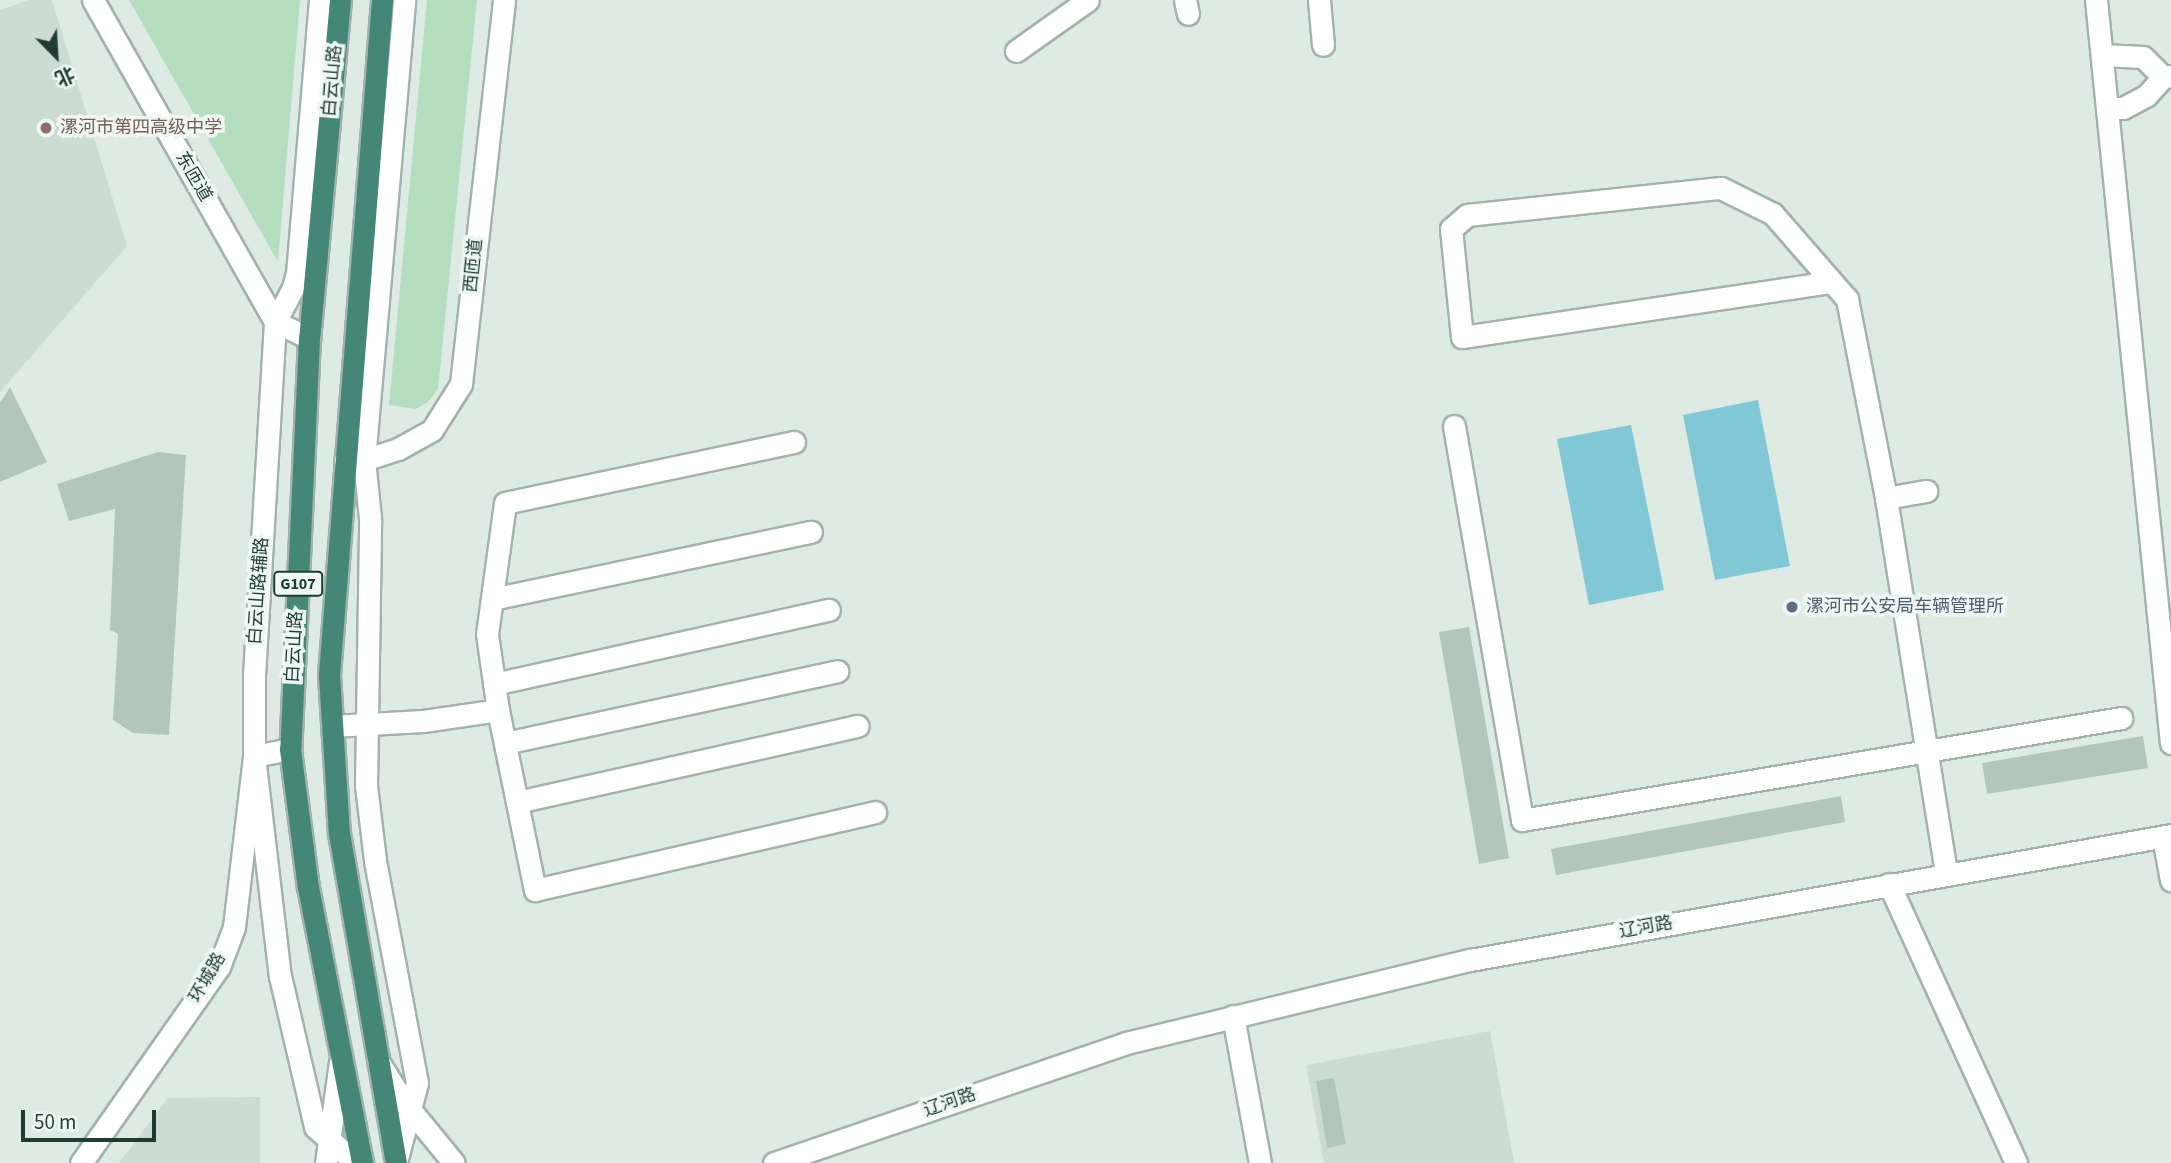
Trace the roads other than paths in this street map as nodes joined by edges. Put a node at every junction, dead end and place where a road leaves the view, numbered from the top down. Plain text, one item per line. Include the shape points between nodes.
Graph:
1 (93, 0) edge
2 (320, 0) edge
3 (340, 0) edge
4 (382, 0) edge
5 (404, 0) edge
6 (503, 0) edge
7 (1088, 0) edge
8 (1319, 0) edge
9 (2096, 0) edge
10 (1323, 45) dead end
11 (1016, 51) dead end
12 (2102, 55) junction
13 (2167, 76) edge
14 (2107, 108) junction
15 (1831, 282) junction
16 (275, 322) junction
17 (309, 338) junction
18 (1454, 426) dead end
19 (794, 442) dead end
20 (354, 460) junction
21 (1926, 491) dead end
22 (1886, 498) junction
23 (811, 532) dead end
24 (492, 599) junction
25 (829, 610) dead end
26 (837, 671) dead end
27 (494, 684) junction
28 (498, 709) junction
29 (2121, 718) dead end
30 (367, 724) junction
31 (332, 726) junction
32 (858, 726) dead end
33 (505, 743) junction
34 (2171, 743) edge
35 (290, 749) junction
36 (1926, 751) junction
37 (254, 756) junction
38 (517, 802) junction
39 (875, 812) dead end
40 (2167, 836) edge
41 (1946, 874) junction
42 (2171, 880) edge
43 (1889, 884) junction
44 (1233, 1016) junction
45 (1126, 1043) junction
46 (376, 1057) junction
47 (340, 1062) junction
48 (410, 1109) junction
49 (331, 1141) junction
50 (396, 1162) edge
51 (81, 1163) edge
52 (326, 1163) edge
53 (356, 1163) edge
54 (362, 1163) edge
55 (454, 1163) edge
56 (774, 1163) edge
57 (821, 1163) edge
58 (1260, 1163) edge
59 (2016, 1163) edge

1 - 16 street, 东匝道
2 - 16 street, 白云山路辅路 via 297,273
3 - 17 highway, 白云山路 / G107
4 - 20 highway, 白云山路 / G107
5 - 20 street
6 - 20 street, 西匝道 via 461,384 432,430 398,449
7 - 11 street
8 - 10 street
9 - 12 street
12 - 13 street via 2143,57
12 - 14 street
13 - 14 street via 2146,96 2123,108
14 - 34 street
15 - 15 street via 1773,214 1721,188 1467,215 1451,229 1462,337
15 - 22 street via 1847,299
16 - 17 street
16 - 37 street, 白云山路辅路 via 254,673
17 - 35 highway, 白云山路 / G107
18 - 36 street via 1522,820
19 - 24 street via 506,503
20 - 30 street via 370,518
20 - 31 highway, 白云山路 / G107 via 329,675
21 - 22 street
22 - 36 street
23 - 24 street
24 - 27 street via 487,634
25 - 27 street
26 - 33 street
27 - 28 street
28 - 30 street
28 - 33 street
29 - 36 street
30 - 31 street
30 - 48 street via 366,786 375,860 417,1083
31 - 46 highway, 白云山路 / G107 via 339,833
32 - 38 street
33 - 38 street
35 - 37 street
35 - 47 highway, 白云山路 / G107 via 308,887
36 - 41 street
37 - 49 street, 白云山路辅路 via 280,976 315,1127
37 - 51 street, 环城路 via 234,927 219,967
38 - 39 street via 535,890
40 - 41 street, 辽河路
40 - 42 street
41 - 43 street, 辽河路
43 - 44 street, 辽河路 via 1470,960
43 - 59 street
44 - 45 street, 辽河路
44 - 58 street
45 - 56 street, 辽河路
45 - 57 street, 辽河路
46 - 48 street
46 - 50 highway, 白云山路 / G107
47 - 49 street
47 - 54 highway, 白云山路 / G107
48 - 50 street
48 - 55 street
49 - 52 street
49 - 53 street, 白云山路辅路

